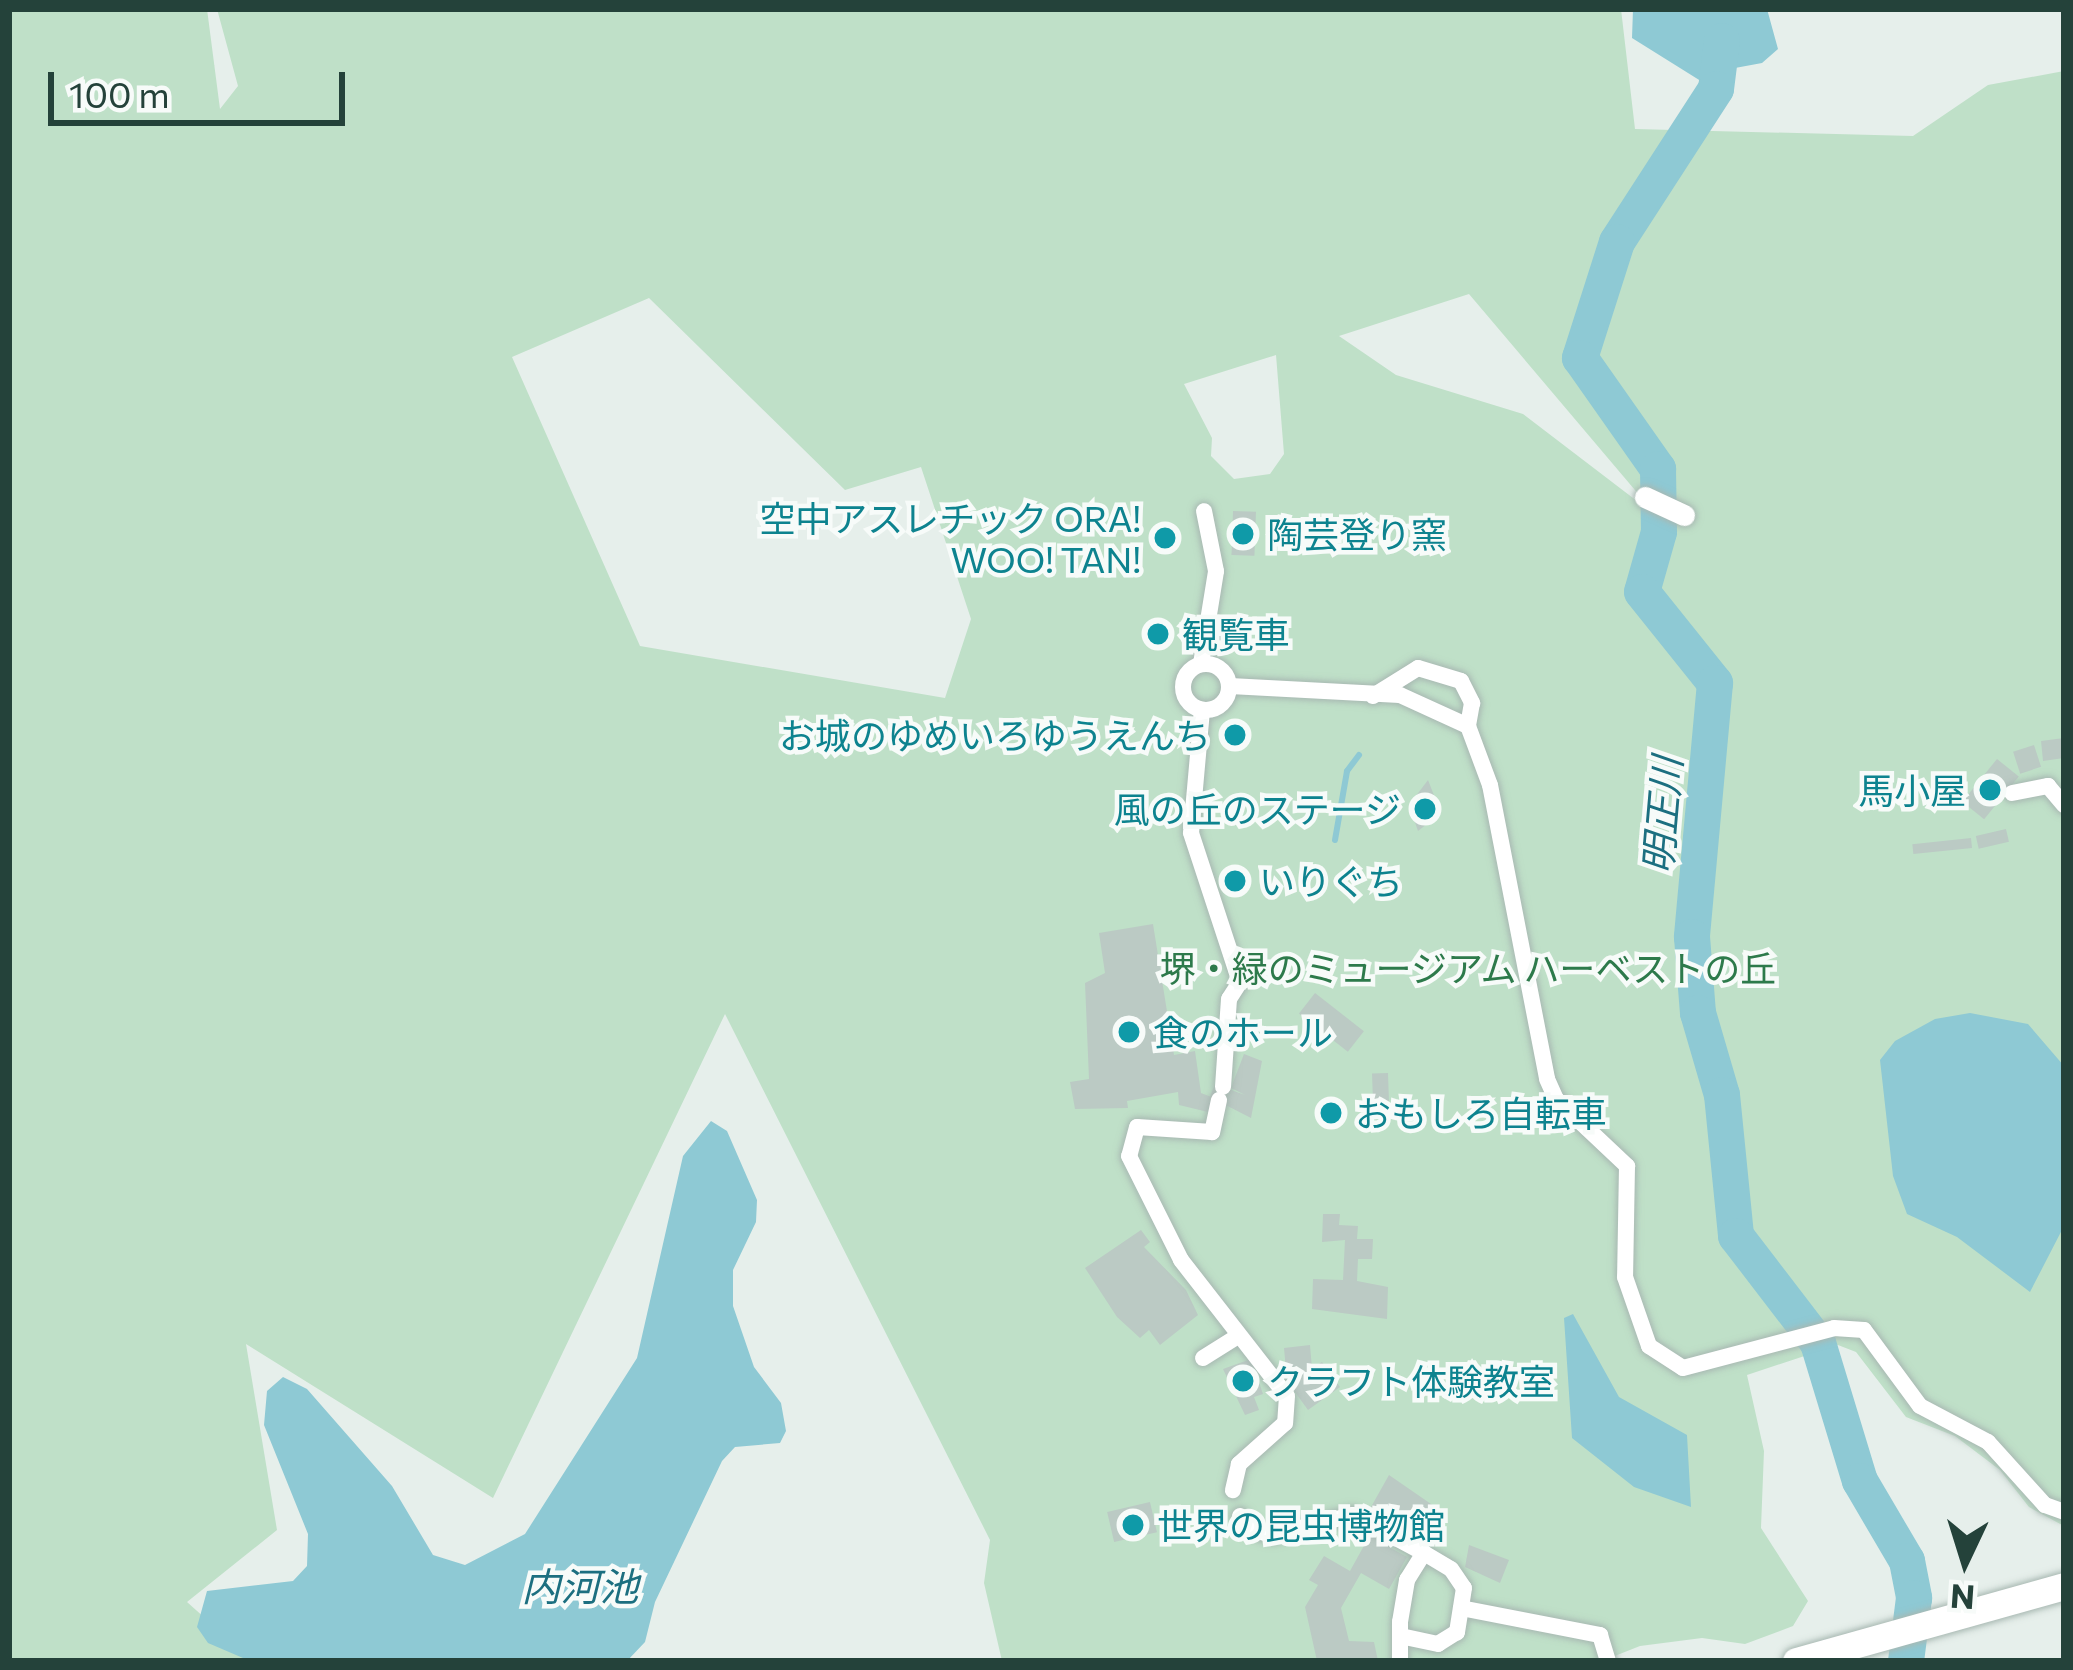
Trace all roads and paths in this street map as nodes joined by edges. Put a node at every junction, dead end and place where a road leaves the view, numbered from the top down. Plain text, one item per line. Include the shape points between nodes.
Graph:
1 (1645, 497) dead end
2 (1204, 512) dead end
3 (1684, 515) dead end
4 (1202, 664) junction
5 (1230, 686) junction
6 (1373, 696) junction
7 (1202, 710) junction
8 (1468, 726) junction
9 (2012, 794) dead end
10 (2064, 805) edge
11 (1236, 1336) junction
12 (1203, 1358) dead end
13 (1233, 1490) dead end
14 (2064, 1512) edge
15 (1240, 1516) dead end
16 (1424, 1553) junction
17 (2064, 1586) edge
18 (1462, 1608) junction
19 (1400, 1636) junction
20 (1400, 1661) edge
21 (1608, 1661) edge
22 (1796, 1661) edge

1 - 3 street
2 - 4 street via 1216,572
4 - 5 street via 1224,671
4 - 7 street via 1183,687
5 - 6 street
5 - 7 street via 1222,704
6 - 8 street via 1423,700
6 - 8 street via 1418,668 1440,670 1461,681 1472,703
7 - 11 street via 1191,832 1240,982 1229,999 1213,1132 1137,1127 1129,1156 1154,1218
8 - 14 street via 1490,785 1547,1079 1556,1099 1627,1166 1625,1277 1638,1326 1665,1361 1683,1368 1834,1328 1864,1330 1920,1406 1988,1442 2045,1505
9 - 10 street via 2048,787
11 - 12 street
11 - 13 street via 1286,1396 1287,1411 1275,1434 1239,1464
15 - 16 street via 1250,1529 1272,1535 1353,1515
16 - 18 street via 1451,1569 1464,1588
16 - 19 street via 1407,1580
17 - 22 street
18 - 19 street via 1457,1632 1438,1644
18 - 21 street via 1600,1636
19 - 20 street

